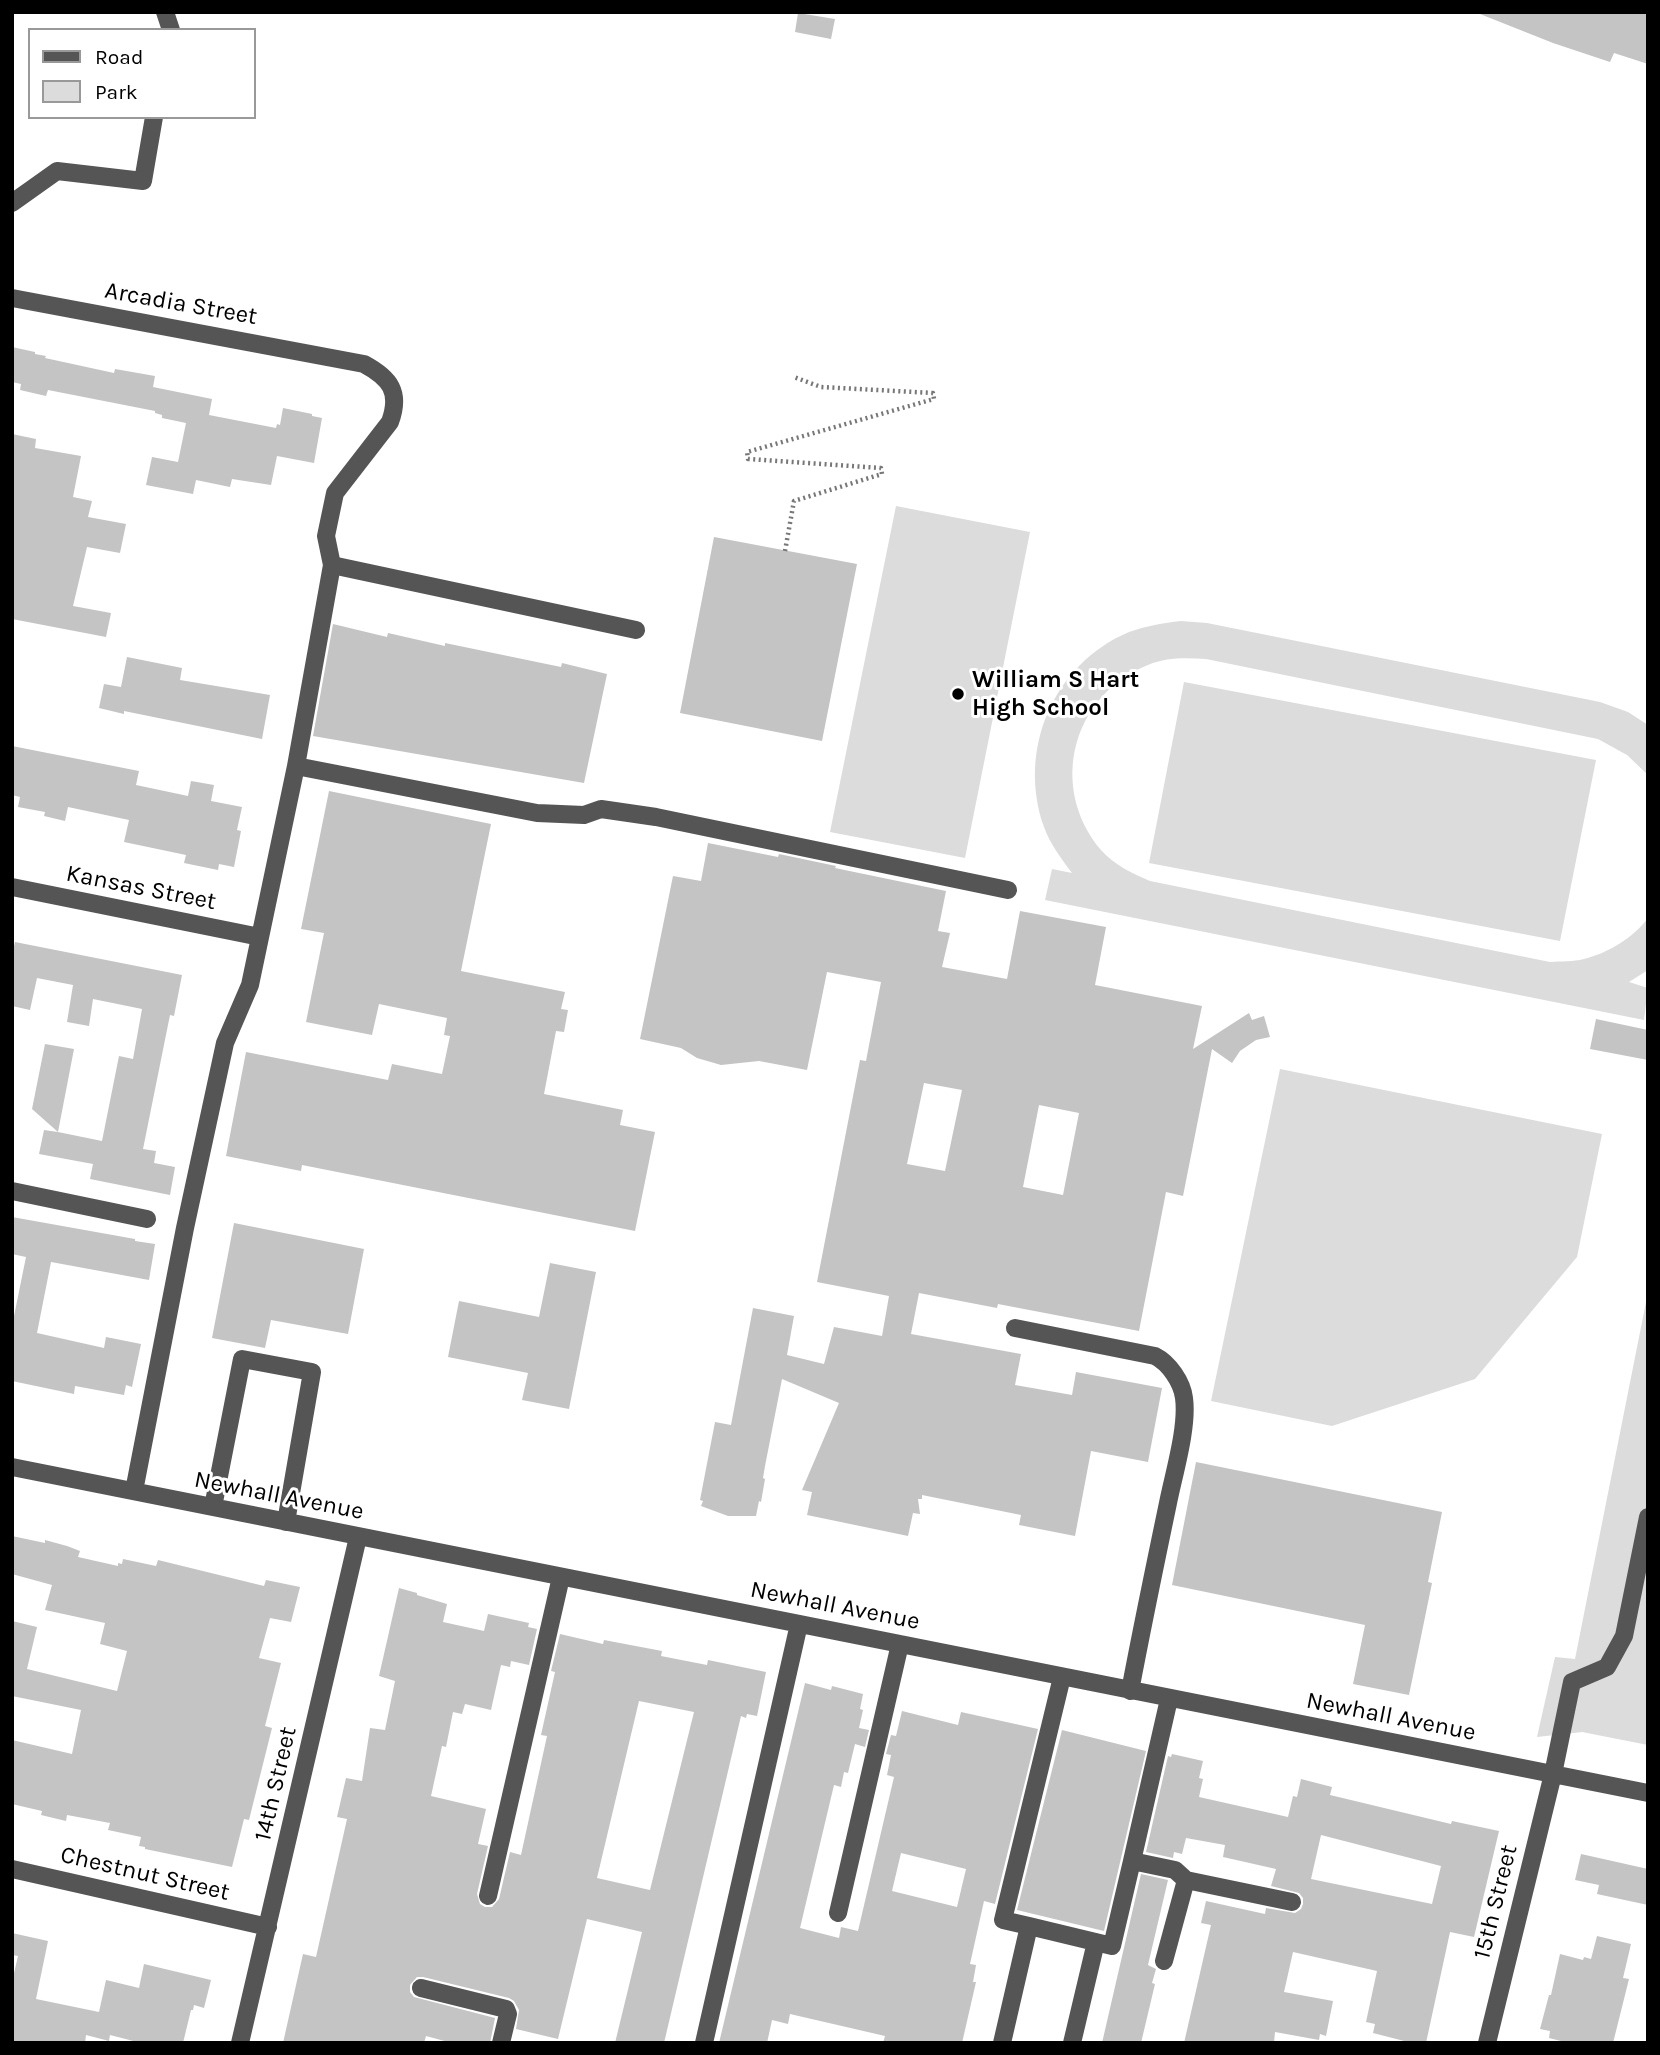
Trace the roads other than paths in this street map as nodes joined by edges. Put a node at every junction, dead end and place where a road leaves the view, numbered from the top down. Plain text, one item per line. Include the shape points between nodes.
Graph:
1 (154, 119) edge
2 (12, 203) edge
3 (12, 298) edge
4 (332, 565) junction
5 (636, 630) dead end
6 (296, 765) junction
7 (12, 887) edge
8 (1008, 890) dead end
9 (260, 937) junction
10 (12, 1191) edge
11 (147, 1219) dead end
12 (1016, 1328) dead end
13 (12, 1467) edge
14 (134, 1491) junction
15 (213, 1507) junction
16 (1648, 1517) edge
17 (286, 1522) junction
18 (358, 1537) junction
19 (561, 1577) junction
20 (799, 1624) junction
21 (900, 1644) junction
22 (1062, 1677) junction
23 (1129, 1691) junction
24 (1169, 1699) junction
25 (1553, 1774) junction
26 (1648, 1793) edge
27 (1132, 1861) junction
28 (12, 1869) edge
29 (1186, 1880) junction
30 (488, 1896) dead end
31 (1292, 1902) dead end
32 (838, 1913) dead end
33 (1029, 1926) junction
34 (268, 1927) junction
35 (1096, 1942) junction
36 (1164, 1962) dead end
37 (421, 1988) dead end
38 (240, 2043) edge
39 (501, 2043) edge
40 (704, 2043) edge
41 (1002, 2043) edge
42 (1072, 2043) edge
43 (1488, 2043) edge

1 - 2 street via 143,181 57,171
3 - 4 street, Arcadia Street via 342,359 379,372 389,382 395,409 335,493 326,536
4 - 5 street
4 - 6 street
6 - 8 street via 537,813 584,815 601,809 656,817
6 - 9 street
7 - 9 street, Kansas Street
9 - 14 street via 250,985 225,1043
10 - 11 street
12 - 23 street via 1155,1356 1170,1368 1184,1394 1186,1412 1177,1462
13 - 14 street, Newhall Avenue
14 - 15 street, Newhall Avenue
15 - 17 street, Newhall Avenue
15 - 17 street via 242,1359 312,1372
16 - 25 street, 15th Street via 1624,1636 1607,1667 1572,1682
17 - 18 street, Newhall Avenue
18 - 19 street, Newhall Avenue
18 - 34 street, 14th Street
19 - 20 street, Newhall Avenue
19 - 30 street
20 - 21 street, Newhall Avenue
20 - 40 street
21 - 22 street, Newhall Avenue
21 - 32 street
22 - 23 street, Newhall Avenue
22 - 33 street via 1003,1920
23 - 24 street, Newhall Avenue
24 - 25 street, Newhall Avenue
24 - 27 street
25 - 26 street, Newhall Avenue
25 - 43 street, 15th Street
27 - 29 street via 1175,1870
27 - 35 street via 1112,1946
28 - 34 street, Chestnut Street
29 - 31 street
29 - 36 street
33 - 35 street
33 - 41 street
34 - 38 street, 14th Street
35 - 42 street
37 - 39 street via 506,2009

